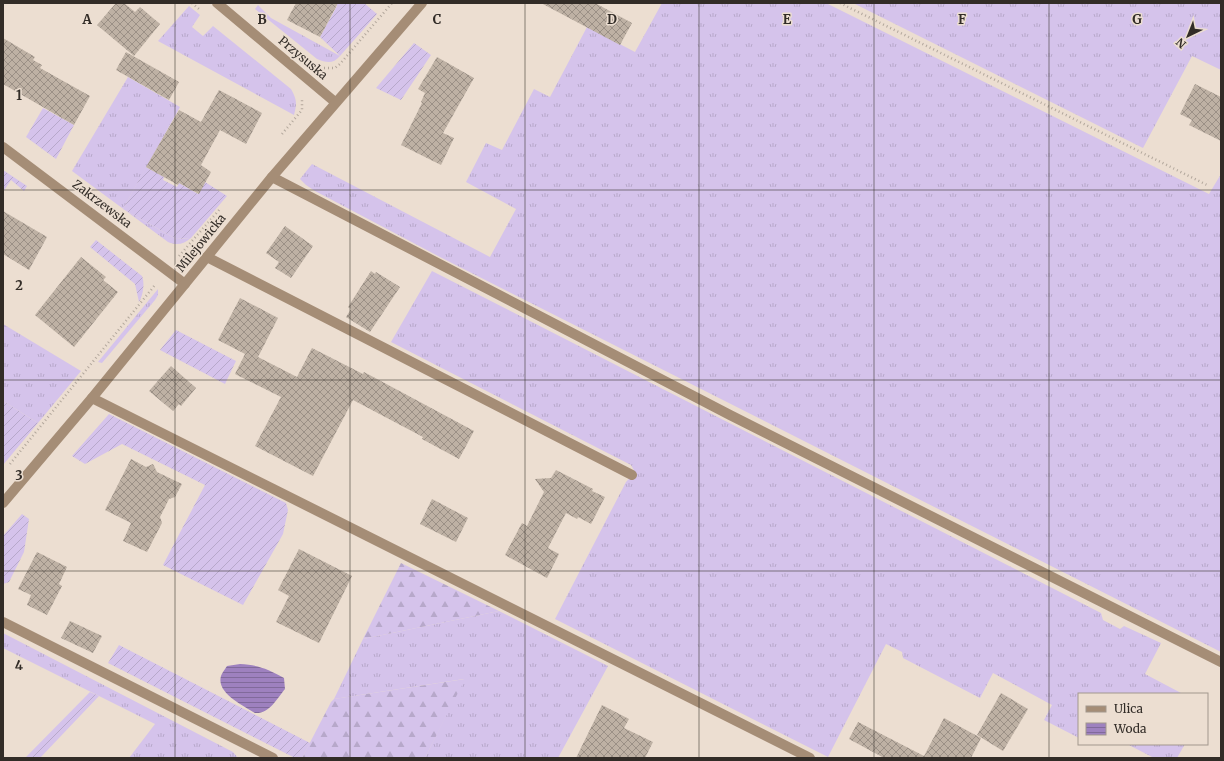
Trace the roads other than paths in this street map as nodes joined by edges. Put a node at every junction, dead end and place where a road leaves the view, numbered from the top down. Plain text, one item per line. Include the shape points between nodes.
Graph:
1 (217, 3) edge
2 (422, 3) edge
3 (335, 102) junction
4 (3, 147) edge
5 (272, 177) junction
6 (207, 257) junction
7 (185, 284) junction
8 (92, 398) junction
9 (632, 475) dead end
10 (3, 503) edge
11 (3, 622) edge
12 (1221, 662) edge
13 (273, 758) edge
14 (810, 758) edge

1 - 3 street, Przysuska
2 - 3 street, Milejowicka
3 - 5 street, Milejowicka
4 - 7 street, Zakrzewska
5 - 6 street, Milejowicka
5 - 12 street via 723,411
6 - 7 street, Milejowicka
6 - 9 street
7 - 8 street, Milejowicka
8 - 10 street, Milejowicka
8 - 14 street
11 - 13 street

